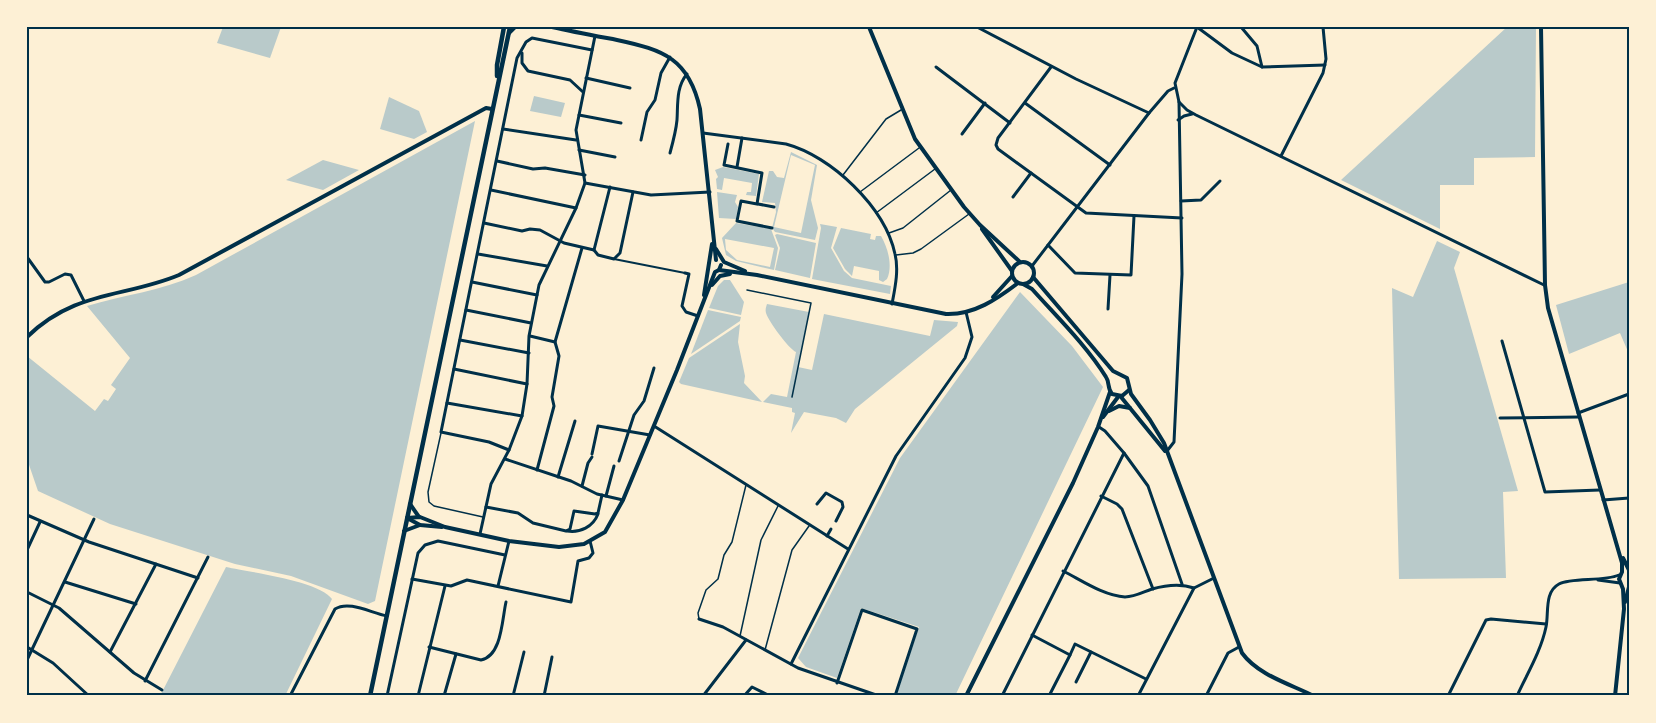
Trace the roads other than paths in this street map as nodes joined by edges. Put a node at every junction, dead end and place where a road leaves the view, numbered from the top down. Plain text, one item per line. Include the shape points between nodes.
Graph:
1 (510, 27) edge
2 (515, 27) edge
3 (544, 27) edge
4 (553, 27) edge
5 (819, 27) edge
6 (840, 27) edge
7 (869, 27) edge
8 (977, 27) edge
9 (1197, 27) edge
10 (1241, 27) edge
11 (1323, 27) edge
12 (1541, 27) edge
13 (573, 29) edge
14 (505, 30) edge
15 (595, 36) junction
16 (592, 50) junction
17 (522, 53) junction
18 (670, 57) junction
19 (1325, 64) junction
20 (936, 67) dead end
21 (1051, 67) junction
22 (1262, 67) junction
23 (687, 74) junction
24 (586, 78) junction
25 (630, 88) dead end
26 (1174, 88) junction
27 (583, 92) junction
28 (1179, 102) junction
29 (1025, 103) junction
30 (985, 104) junction
31 (492, 108) junction
32 (902, 110) junction
33 (1149, 113) junction
34 (1194, 114) junction
35 (578, 115) junction
36 (1178, 120) junction
37 (621, 123) dead end
38 (1010, 123) junction
39 (503, 129) junction
40 (703, 133) junction
41 (962, 134) dead end
42 (742, 138) junction
43 (576, 140) junction
44 (641, 140) dead end
45 (728, 144) dead end
46 (921, 147) junction
47 (578, 150) junction
48 (670, 153) dead end
49 (1281, 156) junction
50 (615, 157) dead end
51 (496, 161) junction
52 (1110, 165) junction
53 (736, 167) junction
54 (936, 168) junction
55 (1031, 173) junction
56 (585, 175) junction
57 (842, 175) junction
58 (1220, 182) dead end
59 (585, 183) junction
60 (610, 187) junction
61 (491, 190) junction
62 (952, 190) junction
63 (633, 192) junction
64 (710, 192) junction
65 (860, 193) junction
66 (1013, 197) dead end
67 (1181, 201) junction
68 (757, 204) junction
69 (774, 207) dead end
70 (576, 208) junction
71 (1077, 208) junction
72 (875, 213) junction
73 (970, 213) junction
74 (1134, 216) junction
75 (1182, 218) junction
76 (484, 223) junction
77 (981, 225) junction
78 (772, 228) dead end
79 (713, 231) junction
80 (888, 234) junction
81 (714, 240) junction
82 (560, 241) junction
83 (1048, 245) junction
84 (582, 248) junction
85 (594, 250) junction
86 (478, 254) junction
87 (895, 255) junction
88 (27, 257) edge
89 (614, 259) junction
90 (716, 260) junction
91 (710, 261) junction
92 (1020, 262) junction
93 (721, 265) junction
94 (547, 266) junction
95 (1032, 266) junction
96 (709, 268) junction
97 (717, 271) junction
98 (747, 272) junction
99 (685, 273) joint
100 (1012, 273) junction
101 (1110, 274) junction
102 (1033, 277) junction
103 (472, 282) junction
104 (1021, 283) junction
105 (1545, 285) junction
106 (747, 290) dead end
107 (707, 294) junction
108 (537, 295) junction
109 (84, 301) junction
110 (990, 301) junction
111 (892, 304) junction
112 (702, 306) junction
113 (1108, 309) dead end
114 (466, 310) junction
115 (966, 312) junction
116 (698, 316) junction
117 (531, 323) junction
118 (530, 336) junction
119 (27, 337) edge
120 (460, 340) junction
121 (1502, 341) dead end
122 (555, 342) junction
123 (529, 354) junction
124 (654, 368) dead end
125 (454, 369) junction
126 (1118, 374) junction
127 (1108, 382) junction
128 (527, 384) junction
129 (1129, 389) junction
130 (1110, 392) junction
131 (1629, 393) edge
132 (792, 396) dead end
133 (1119, 397) junction
134 (447, 403) junction
135 (1130, 408) junction
136 (1104, 415) junction
137 (1579, 415) junction
138 (522, 416) junction
139 (1500, 418) dead end
140 (1524, 418) junction
141 (575, 421) dead end
142 (1099, 425) junction
143 (654, 426) junction
144 (630, 431) junction
145 (441, 432) junction
146 (650, 435) junction
147 (509, 450) junction
148 (1166, 452) junction
149 (1124, 453) junction
150 (505, 459) junction
151 (619, 460) dead end
152 (614, 466) dead end
153 (537, 470) junction
154 (558, 477) junction
155 (746, 484) junction
156 (582, 486) junction
157 (1600, 490) junction
158 (604, 496) junction
159 (1101, 496) junction
160 (1629, 498) edge
161 (623, 500) junction
162 (1604, 500) junction
163 (410, 504) junction
164 (817, 504) dead end
165 (778, 505) junction
166 (486, 507) junction
167 (598, 513) junction
168 (27, 514) edge
169 (420, 517) junction
170 (484, 517) junction
171 (407, 518) junction
172 (94, 519) dead end
173 (836, 521) dead end
174 (40, 522) junction
175 (420, 525) junction
176 (810, 525) junction
177 (446, 527) junction
178 (831, 528) dead end
179 (404, 531) junction
180 (566, 531) junction
181 (480, 534) junction
182 (827, 536) junction
183 (84, 540) junction
184 (509, 541) junction
185 (590, 541) junction
186 (848, 549) junction
187 (1618, 549) junction
188 (27, 550) edge
189 (505, 555) junction
190 (208, 557) dead end
191 (156, 564) junction
192 (1629, 570) edge
193 (1063, 571) junction
194 (1621, 574) junction
195 (198, 578) junction
196 (412, 579) junction
197 (1214, 579) junction
198 (1597, 580) junction
199 (64, 582) junction
200 (1182, 584) junction
201 (1621, 584) junction
202 (445, 586) junction
203 (498, 586) junction
204 (1629, 587) edge
205 (1194, 588) junction
206 (1153, 589) junction
207 (27, 592) edge
208 (506, 602) dead end
209 (54, 604) junction
210 (136, 604) junction
211 (1624, 609) junction
212 (387, 616) junction
213 (699, 619) joint
214 (1546, 624) junction
215 (1032, 635) junction
216 (740, 636) junction
217 (746, 640) junction
218 (27, 647) edge
219 (429, 647) junction
220 (1239, 647) junction
221 (32, 649) junction
222 (765, 650) junction
223 (110, 652) junction
224 (524, 652) dead end
225 (1091, 652) junction
226 (456, 654) junction
227 (1070, 655) junction
228 (552, 657) dead end
229 (27, 660) edge
230 (791, 664) junction
231 (1146, 680) junction
232 (146, 681) junction
233 (1076, 682) dead end
234 (837, 683) junction
235 (162, 690) dead end
236 (89, 696) edge
237 (290, 696) edge
238 (370, 696) edge
239 (387, 696) edge
240 (418, 696) edge
241 (444, 696) edge
242 (513, 696) edge
243 (544, 696) edge
244 (703, 696) edge
245 (744, 696) edge
246 (770, 696) edge
247 (879, 696) edge
248 (895, 696) edge
249 (966, 696) edge
250 (1002, 696) edge
251 (1049, 696) edge
252 (1138, 696) edge
253 (1206, 696) edge
254 (1314, 696) edge
255 (1448, 696) edge
256 (1517, 696) edge
257 (1615, 696) edge

1 - 14 main road
2 - 14 street
3 - 4 street
4 - 13 street
5 - 6 street
7 - 32 street
8 - 21 street
9 - 22 street via 1232,53
9 - 26 street
10 - 22 street via 1257,46
11 - 19 street
12 - 105 street
13 - 15 street
14 - 31 main road
15 - 16 street
15 - 18 street via 654,49
16 - 17 street via 532,38
16 - 24 street
17 - 27 street via 522,63 528,71 570,80
17 - 39 street via 517,58
18 - 23 street
18 - 44 street via 647,112
19 - 22 street
19 - 49 street
20 - 30 street
21 - 29 street
21 - 33 street
23 - 40 street via 697,93
23 - 48 street via 677,104
24 - 25 street
24 - 27 street
26 - 28 street
26 - 33 street
27 - 35 street
28 - 34 street
28 - 36 street
29 - 38 street
29 - 52 street
30 - 38 street
30 - 41 street
31 - 109 street via 179,275
31 - 163 main road
32 - 46 street
32 - 57 lane via 886,118
33 - 52 street
34 - 36 street
34 - 49 street
35 - 37 street
35 - 43 street
36 - 67 street
38 - 55 street via 998,138 997,147
39 - 43 street
39 - 51 street
40 - 42 street
40 - 64 street
42 - 53 street
42 - 57 street via 786,144 816,155
43 - 47 street
45 - 53 street via 724,165
46 - 54 street
46 - 65 lane
47 - 50 street
47 - 56 street
49 - 105 street
51 - 56 street
51 - 61 street
52 - 71 street
53 - 68 street via 762,173
54 - 62 street
54 - 72 lane
55 - 66 street
55 - 71 street
56 - 59 street
57 - 65 street
58 - 67 street via 1201,200
59 - 60 street
59 - 70 street
60 - 63 street
60 - 85 street
61 - 70 street
61 - 76 street
62 - 73 street
62 - 80 lane via 903,228
63 - 64 street
63 - 89 street via 620,253
64 - 79 street
65 - 72 street
67 - 75 street
68 - 69 street
68 - 78 street via 741,201 737,221
70 - 82 street
71 - 74 street via 1086,213
71 - 83 street
72 - 80 street
73 - 77 street
73 - 87 lane via 917,251
74 - 75 street
74 - 101 street via 1131,275
75 - 148 street via 1174,442
76 - 82 street via 522,231 540,230
76 - 86 street
77 - 92 street
77 - 100 street
79 - 81 street
79 - 91 street
80 - 87 street
81 - 90 street
81 - 98 street via 721,259
82 - 84 street
82 - 94 street
83 - 95 street
83 - 101 street via 1075,273
84 - 85 street
84 - 122 street
85 - 89 street
86 - 94 street
86 - 103 street
87 - 111 street
88 - 109 street via 45,282 71,275
89 - 99 street
90 - 91 street
90 - 93 street
91 - 96 street
92 - 95 street
92 - 100 street
93 - 97 street
93 - 98 street
94 - 108 street
95 - 102 street
96 - 97 street
96 - 112 street
97 - 98 street
97 - 107 street
98 - 107 street via 723,274
98 - 111 street
99 - 116 street via 689,274 682,306
100 - 104 street
100 - 110 street
101 - 113 street
102 - 104 street
102 - 126 street
103 - 108 street
103 - 114 street
104 - 110 street
104 - 127 street via 1032,289
105 - 137 street via 1548,309
106 - 132 lane via 811,303
107 - 112 street
108 - 117 street
109 - 119 street via 56,314
110 - 115 street
111 - 115 street via 939,314
112 - 116 street
114 - 117 street
114 - 120 street
115 - 186 street via 972,338 965,358 896,456
116 - 143 street
117 - 118 street
118 - 122 street
118 - 123 street
120 - 123 street
120 - 125 street
121 - 140 street
122 - 153 street via 559,356 554,406
123 - 128 street
124 - 144 street
125 - 128 street
125 - 134 street
126 - 127 street
126 - 129 street via 1127,378
127 - 130 street
128 - 138 street
129 - 133 street
129 - 148 street via 1158,432
130 - 133 street
130 - 142 street
131 - 137 street
133 - 135 street
133 - 136 street
134 - 138 street
134 - 145 street
135 - 136 street via 1115,407
135 - 148 street
136 - 142 street
137 - 140 street
137 - 157 street
138 - 147 street
139 - 140 street
140 - 157 street via 1545,492
141 - 154 street
142 - 149 street
142 - 249 street
143 - 146 street
143 - 155 street
144 - 146 street
144 - 151 street
144 - 156 street via 598,426
145 - 147 street
145 - 170 lane via 429,502
146 - 161 street
147 - 150 street
148 - 197 street
149 - 159 street
149 - 200 street via 1148,486
150 - 153 street
150 - 166 street via 491,484
152 - 158 street
153 - 154 street
154 - 156 street
155 - 165 street
155 - 213 lane via 730,546 718,579 706,590
156 - 158 street
157 - 162 street
158 - 161 street
158 - 167 street
159 - 193 street
159 - 206 street via 1122,509
160 - 162 street
161 - 185 street via 609,527
162 - 187 street
163 - 169 street
163 - 171 main road
164 - 173 street via 826,493 842,502
165 - 176 street
165 - 216 lane via 761,540
166 - 170 street
166 - 180 street via 518,513 533,522
167 - 180 street via 587,528
167 - 180 street via 574,512
168 - 174 street
169 - 171 street
169 - 177 street
170 - 181 street
171 - 175 street
171 - 179 main road
172 - 183 street
174 - 183 street
174 - 188 street
175 - 177 street
175 - 179 street
176 - 182 street
176 - 222 lane via 792,550
177 - 181 street
178 - 182 street
179 - 212 main road
181 - 184 street
182 - 186 street
183 - 191 street
183 - 199 street
184 - 185 street via 560,548
184 - 189 street
185 - 203 street via 593,553 578,561 571,602
186 - 230 street
187 - 192 street
187 - 194 street
189 - 196 street via 434,541 421,549
189 - 203 street
190 - 195 street
191 - 195 street
191 - 210 street
192 - 194 street
193 - 206 street via 1122,597
193 - 215 street
194 - 198 street
194 - 201 street
195 - 232 street
196 - 202 street
196 - 239 street
197 - 205 street
197 - 220 street
198 - 201 street
198 - 214 street via 1556,586 1549,598
199 - 209 street
199 - 210 street
200 - 205 street
200 - 206 street
201 - 204 street
201 - 211 street
202 - 203 street via 467,580
202 - 219 street
204 - 211 street
205 - 231 street
207 - 209 street
208 - 226 street via 493,653 481,660
209 - 221 street
209 - 223 street
210 - 223 street
211 - 257 street
212 - 237 street via 349,606 335,609
212 - 238 main road
213 - 216 street
214 - 255 street via 1486,620
214 - 256 street
215 - 227 street
215 - 250 street
216 - 217 street
217 - 222 street
217 - 244 street
218 - 221 street
219 - 226 street
219 - 240 street
220 - 253 street via 1228,653
220 - 254 street via 1258,669
221 - 229 street
221 - 236 street
222 - 230 street
223 - 232 street
224 - 242 street
225 - 227 street via 1075,644
225 - 231 street
225 - 233 street
226 - 241 street
227 - 251 street
228 - 243 street
230 - 234 street
231 - 252 street
232 - 235 street
234 - 247 street
234 - 248 street via 862,610 917,629
245 - 246 street via 752,687

